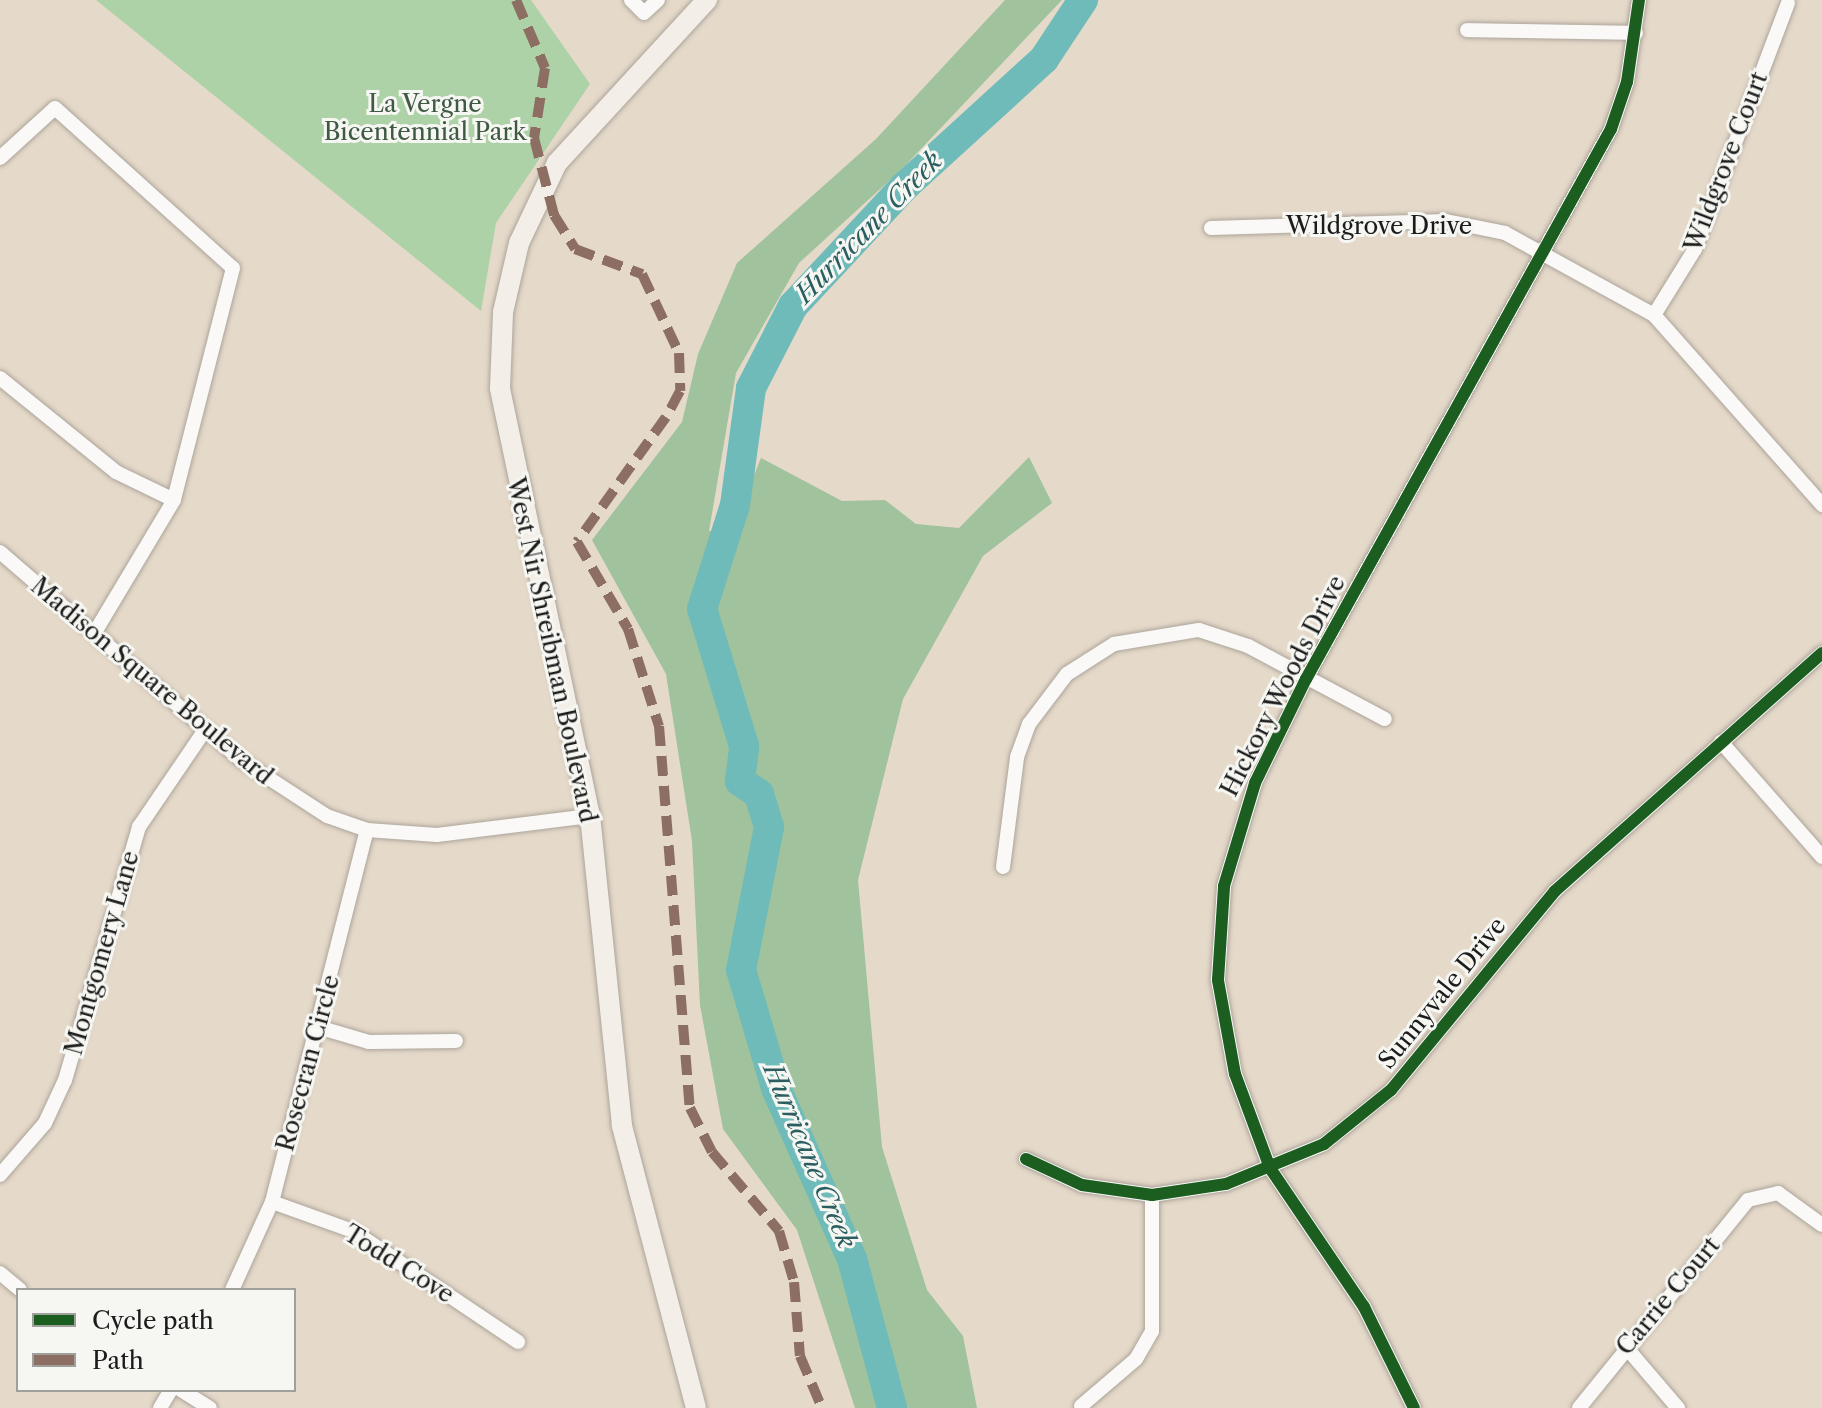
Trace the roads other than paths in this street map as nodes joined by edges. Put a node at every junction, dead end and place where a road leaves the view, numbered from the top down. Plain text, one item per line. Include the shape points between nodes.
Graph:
1 (631, 0) edge
2 (658, 0) edge
3 (707, 0) edge
4 (1639, 0) edge
5 (1788, 3) dead end
6 (1467, 30) dead end
7 (1636, 33) junction
8 (0, 158) edge
9 (1211, 228) dead end
10 (1543, 253) junction
11 (1654, 315) junction
12 (0, 378) edge
13 (174, 500) junction
14 (1822, 505) edge
15 (0, 552) edge
16 (95, 632) junction
17 (1822, 653) edge
18 (1306, 679) junction
19 (1385, 719) dead end
20 (205, 730) junction
21 (1721, 742) junction
22 (590, 816) junction
23 (367, 830) junction
24 (1822, 857) edge
25 (1003, 867) dead end
26 (318, 1027) junction
27 (456, 1041) dead end
28 (1026, 1159) dead end
29 (1270, 1168) junction
30 (0, 1175) edge
31 (1152, 1195) junction
32 (272, 1202) junction
33 (1822, 1225) edge
34 (0, 1273) edge
35 (18, 1288) edge
36 (233, 1288) edge
37 (518, 1342) dead end
38 (1625, 1346) junction
39 (184, 1392) edge
40 (1081, 1406) dead end
41 (210, 1408) edge
42 (696, 1408) edge
43 (1414, 1408) edge
44 (1579, 1408) edge
45 (1678, 1408) edge

1 - 2 street via 644,13
3 - 22 main road, West Nir Shreibman Boulevard via 557,163 524,229 503,312 500,388
4 - 7 street, Hickory Woods Drive
5 - 11 street, Wildgrove Court via 1695,249
6 - 7 street via 1492,26
7 - 10 street, Hickory Woods Drive via 1611,129
8 - 13 street via 55,108 233,268
9 - 10 street, Wildgrove Drive via 1446,221 1479,224
10 - 11 street, Wildgrove Drive
10 - 18 street, Hickory Woods Drive
11 - 14 street, Wildgrove Drive
12 - 13 street via 105,464
13 - 16 street
15 - 16 street, Madison Square Boulevard
16 - 20 street, Madison Square Boulevard
17 - 21 street, Sunnyvale Drive
18 - 19 street
18 - 25 street via 1199,630 1142,634 1091,656 1048,694 1029,724 1017,757
18 - 29 street, Hickory Woods Drive via 1236,833 1219,930 1224,1027
20 - 23 street, Madison Square Boulevard via 288,795
20 - 30 street, Montgomery Lane via 139,827 65,1080 45,1123
21 - 24 street
21 - 29 street, Sunnyvale Drive via 1555,891 1391,1090 1324,1144
22 - 23 street, Madison Square Boulevard via 437,835
22 - 42 main road, West Nir Shreibman Boulevard via 622,1125
23 - 26 street, Rosecran Circle
26 - 27 street via 369,1042
26 - 32 street, Rosecran Circle
28 - 31 street, Sunnyvale Drive via 1082,1185
29 - 31 street, Sunnyvale Drive
29 - 43 street, Hickory Woods Drive via 1364,1307
31 - 40 street via 1152,1331 1136,1359
32 - 36 street, Rosecran Circle
32 - 37 street, Todd Cove via 353,1231
33 - 38 street, Carrie Court via 1778,1193 1763,1192 1748,1200
34 - 35 street
38 - 44 street, Carrie Court
38 - 45 street
39 - 41 street

